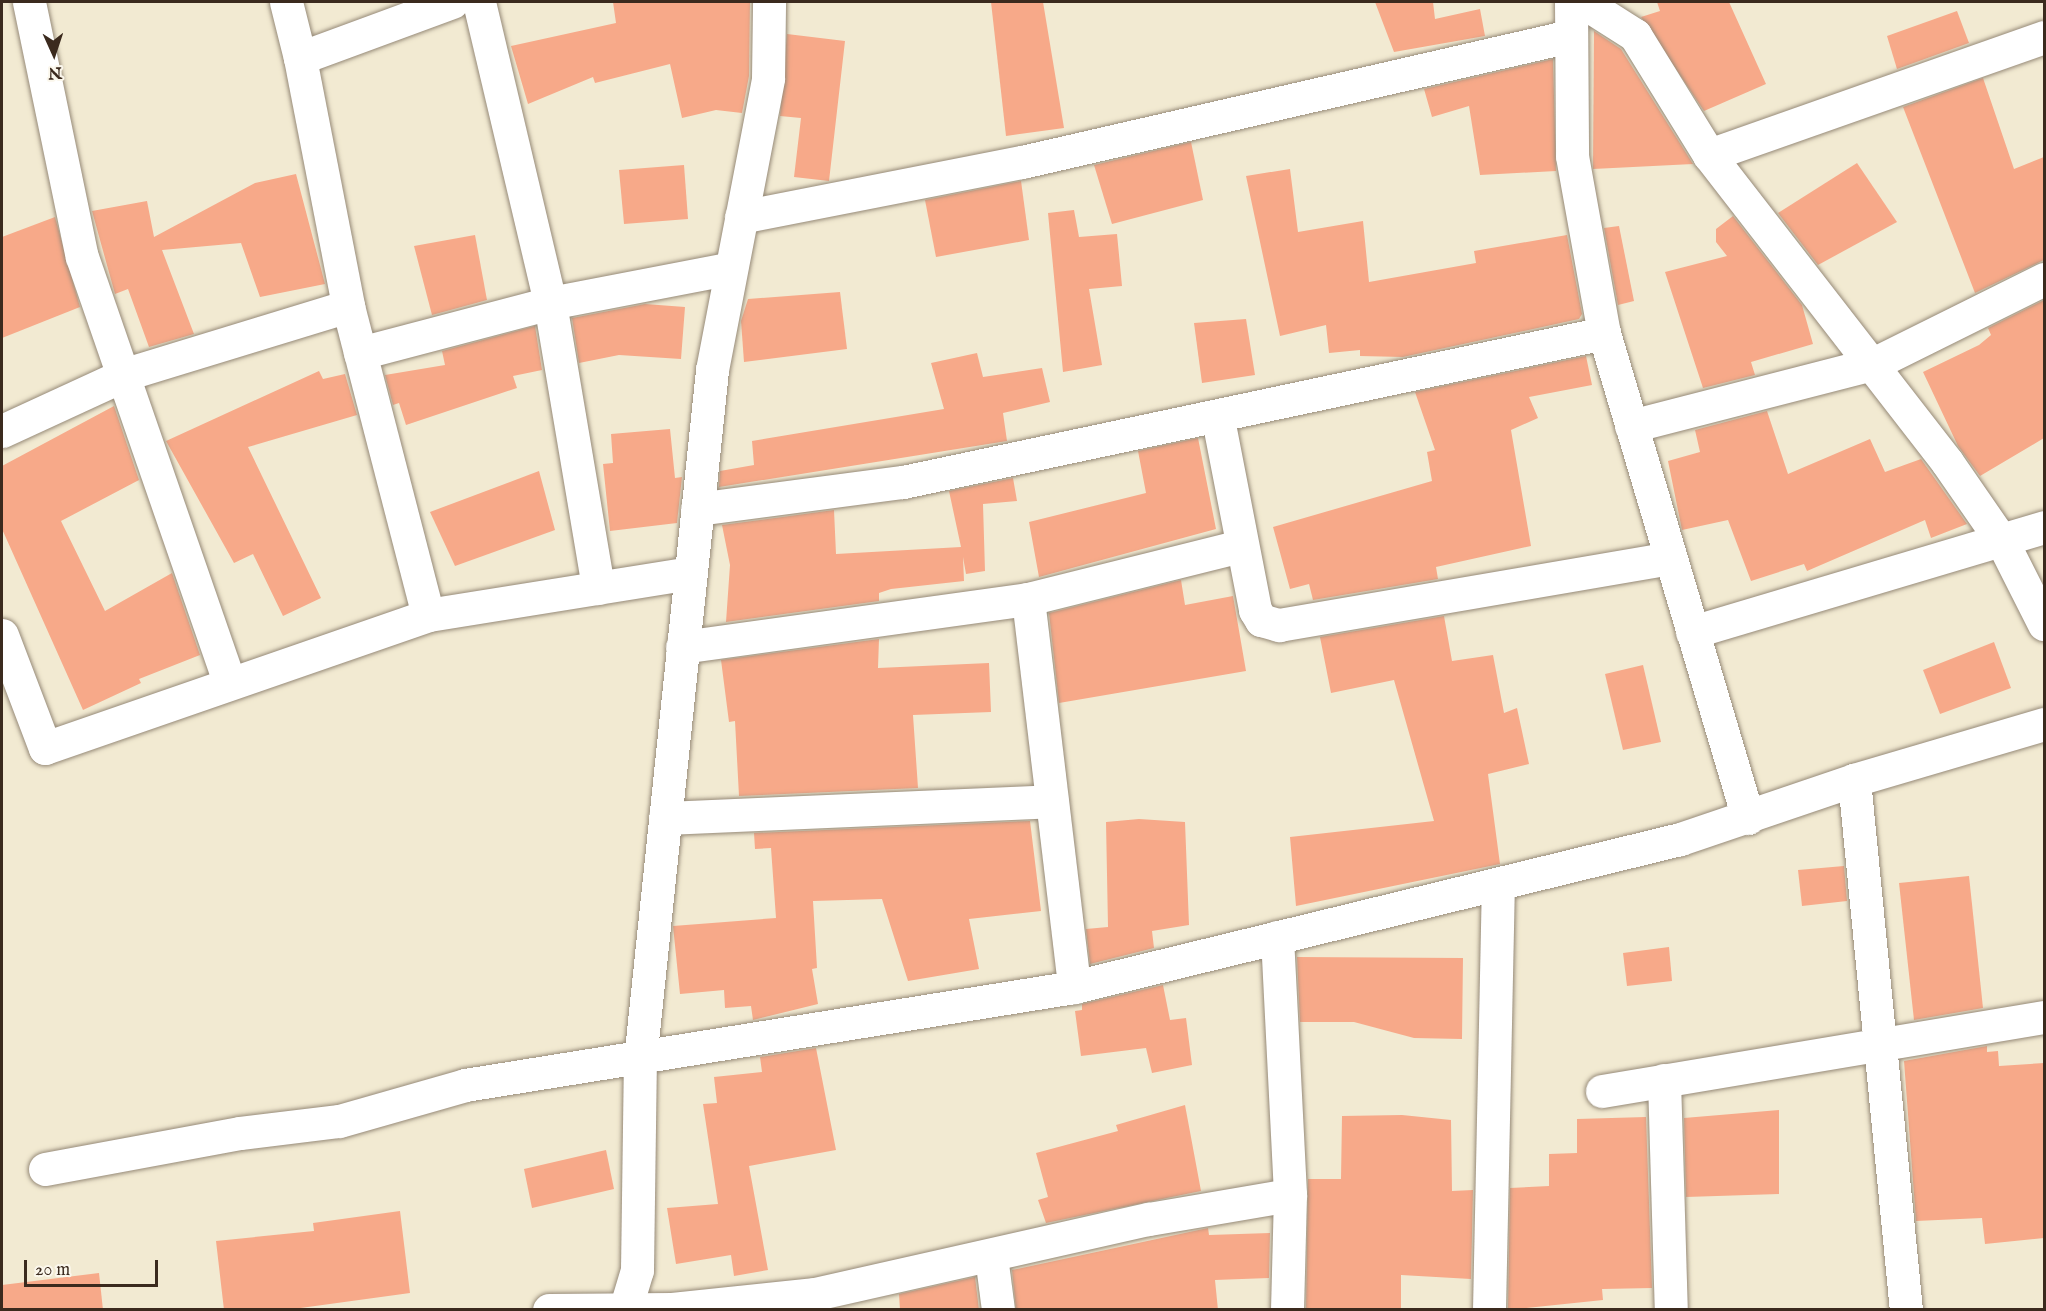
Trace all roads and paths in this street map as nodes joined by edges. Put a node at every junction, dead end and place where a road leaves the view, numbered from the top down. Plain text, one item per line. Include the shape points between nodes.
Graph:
1 (29, 2) edge
2 (286, 2) edge
3 (452, 2) edge
4 (479, 2) edge
5 (769, 2) edge
6 (1571, 2) edge
7 (1583, 2) edge
8 (1570, 36) junction
9 (2044, 37) edge
10 (300, 58) junction
11 (1709, 155) junction
12 (741, 217) junction
13 (731, 268) junction
14 (2044, 279) edge
15 (550, 303) junction
16 (348, 306) junction
17 (1604, 333) junction
18 (360, 352) junction
19 (1873, 364) junction
20 (126, 374) junction
21 (1218, 419) junction
22 (1631, 426) junction
23 (2, 431) edge
24 (697, 509) junction
25 (2044, 526) edge
26 (2004, 543) junction
27 (1241, 546) junction
28 (1670, 558) junction
29 (690, 573) junction
30 (598, 588) junction
31 (1028, 599) junction
32 (428, 615) junction
33 (2044, 624) edge
34 (1692, 632) junction
35 (2, 635) edge
36 (682, 647) junction
37 (230, 681) junction
38 (2044, 724) edge
39 (1854, 780) junction
40 (1052, 801) junction
41 (665, 818) junction
42 (1748, 818) junction
43 (1498, 887) junction
44 (1277, 938) junction
45 (1074, 987) junction
46 (2044, 1017) edge
47 (1879, 1041) junction
48 (640, 1060) junction
49 (1664, 1080) junction
50 (1602, 1091) dead end
51 (45, 1169) dead end
52 (1290, 1195) junction
53 (992, 1256) junction
54 (815, 1302) edge
55 (624, 1308) edge
56 (549, 1310) edge
57 (998, 1310) edge
58 (1287, 1310) edge
59 (1489, 1310) edge
60 (1671, 1310) edge
61 (1906, 1310) edge

1 - 20 street via 82,257
2 - 10 street
3 - 10 street
4 - 15 street
5 - 12 street via 768,78
6 - 8 street
7 - 11 street via 1635,35
8 - 12 street via 1023,162
8 - 17 street via 1572,156
9 - 11 street
10 - 16 street
11 - 19 street
12 - 13 street
13 - 15 street
13 - 24 street via 712,370
14 - 19 street
15 - 18 street
15 - 30 street
16 - 18 street
16 - 20 street
17 - 21 street
17 - 22 street
18 - 32 street
19 - 22 street
19 - 26 street
20 - 23 street
20 - 37 street via 175,535
21 - 24 street via 903,482
21 - 27 street
22 - 28 street
24 - 29 street
25 - 26 street
26 - 33 street
26 - 34 street
27 - 28 street via 1255,610 1261,620 1279,625
27 - 31 street
28 - 34 street
29 - 30 street
29 - 36 street
30 - 32 street
31 - 36 street
31 - 40 street
32 - 37 street
34 - 42 street
35 - 37 street via 45,748
36 - 41 street
38 - 39 street
39 - 42 street
39 - 47 street
40 - 41 street
40 - 45 street
41 - 48 street
42 - 43 street
43 - 44 street
43 - 59 street
44 - 45 street
44 - 52 street
45 - 48 street
46 - 47 street
47 - 49 street
47 - 61 street
48 - 51 street via 465,1085 339,1121 240,1133
48 - 55 street via 637,1270
49 - 50 street
49 - 60 street
52 - 53 street
52 - 58 street
53 - 54 street
53 - 57 street
54 - 55 street
55 - 56 street

